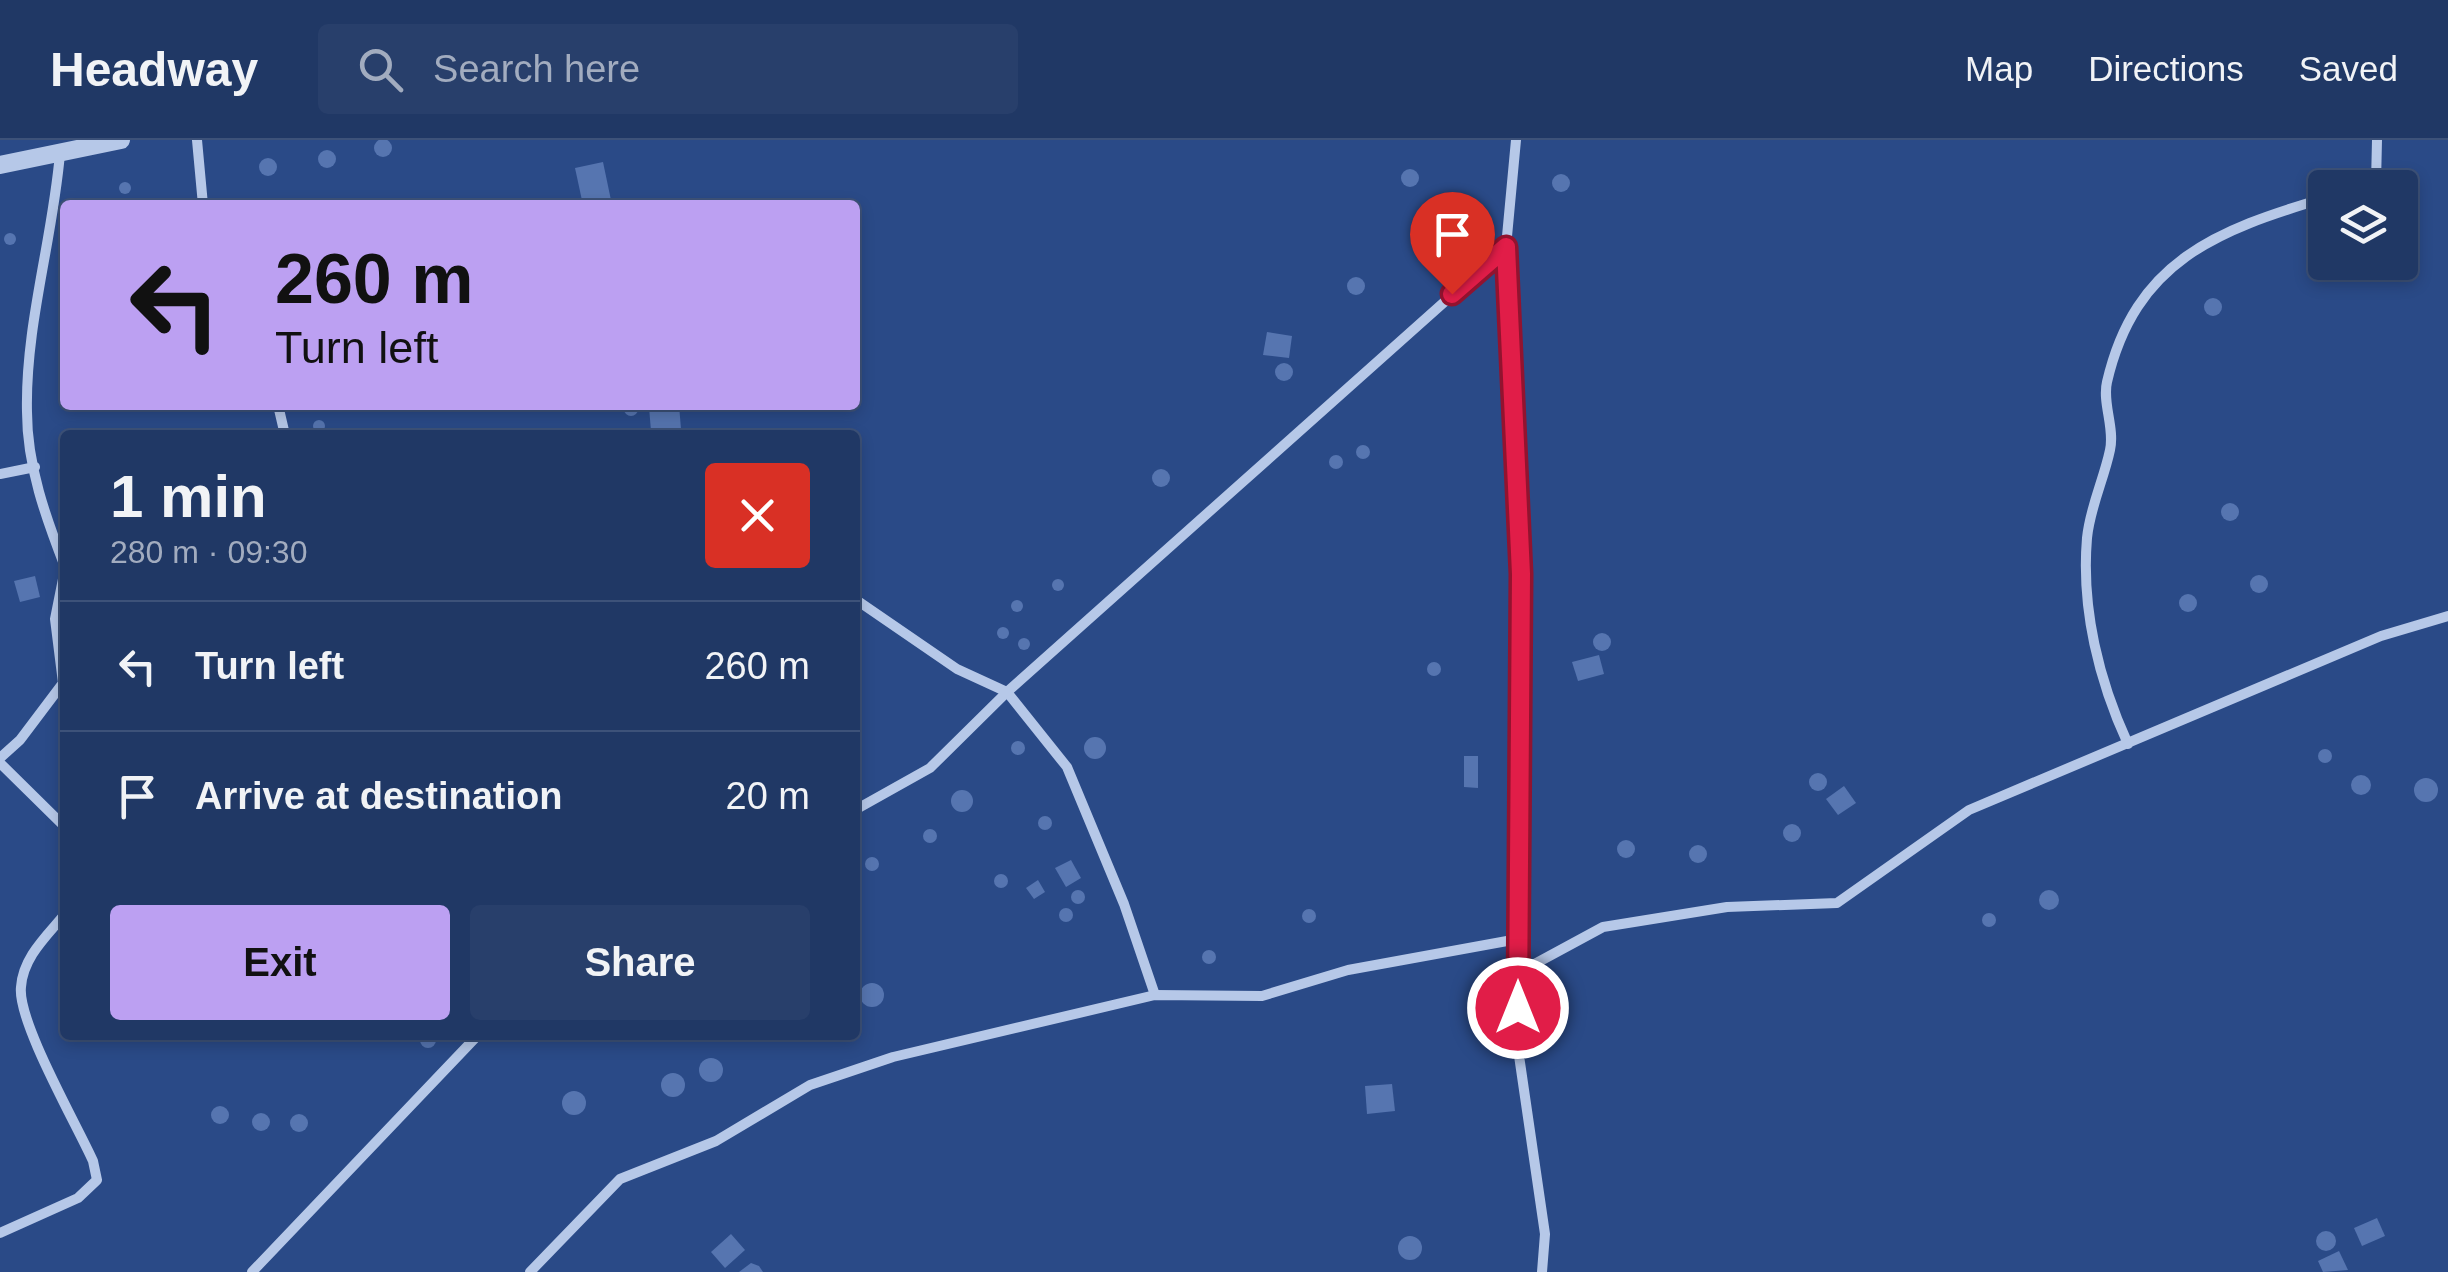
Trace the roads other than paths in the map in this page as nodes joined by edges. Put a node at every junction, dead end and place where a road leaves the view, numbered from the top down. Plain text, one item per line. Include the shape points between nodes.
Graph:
1 (121, 140) edge
2 (197, 140) edge
3 (1516, 140) edge
4 (2378, 140) edge
5 (60, 153) junction
6 (0, 165) edge
7 (2377, 170) edge
8 (202, 200) edge
9 (2308, 203) edge
10 (1506, 247) junction
11 (34, 467) junction
12 (0, 474) edge
13 (60, 555) edge
14 (60, 594) edge
15 (860, 603) edge
16 (2448, 616) edge
17 (60, 659) edge
18 (60, 687) edge
19 (1007, 692) junction
20 (2128, 744) junction
21 (0, 760) edge
22 (860, 807) edge
23 (60, 822) edge
24 (60, 920) edge
25 (1518, 940) junction
26 (1518, 973) junction
27 (1155, 994) junction
28 (473, 1040) edge
29 (0, 1233) edge
30 (252, 1272) edge
31 (530, 1272) edge
32 (1542, 1272) edge

1 - 5 street
2 - 8 street
3 - 10 street
4 - 7 street
5 - 6 street
5 - 11 street via 26,412
9 - 20 street via 2244,222 2189,250 2145,293 2120,340 2106,386 2111,446 2087,539 2103,690
10 - 19 street
10 - 25 street via 1521,574
11 - 12 street
11 - 13 street
14 - 17 street
15 - 19 street via 958,669
16 - 20 street via 2381,636
18 - 21 street
19 - 22 street via 930,768
19 - 27 street via 1066,767
20 - 26 street via 1970,810 1837,902 1727,907 1604,927
21 - 23 street
24 - 29 street via 29,958 20,988 25,1015 98,1180 78,1198
25 - 26 street
25 - 27 street via 1348,970 1262,996
26 - 32 street via 1518,1042 1544,1234
27 - 31 street via 893,1057 810,1085 716,1141 620,1179
28 - 30 street

